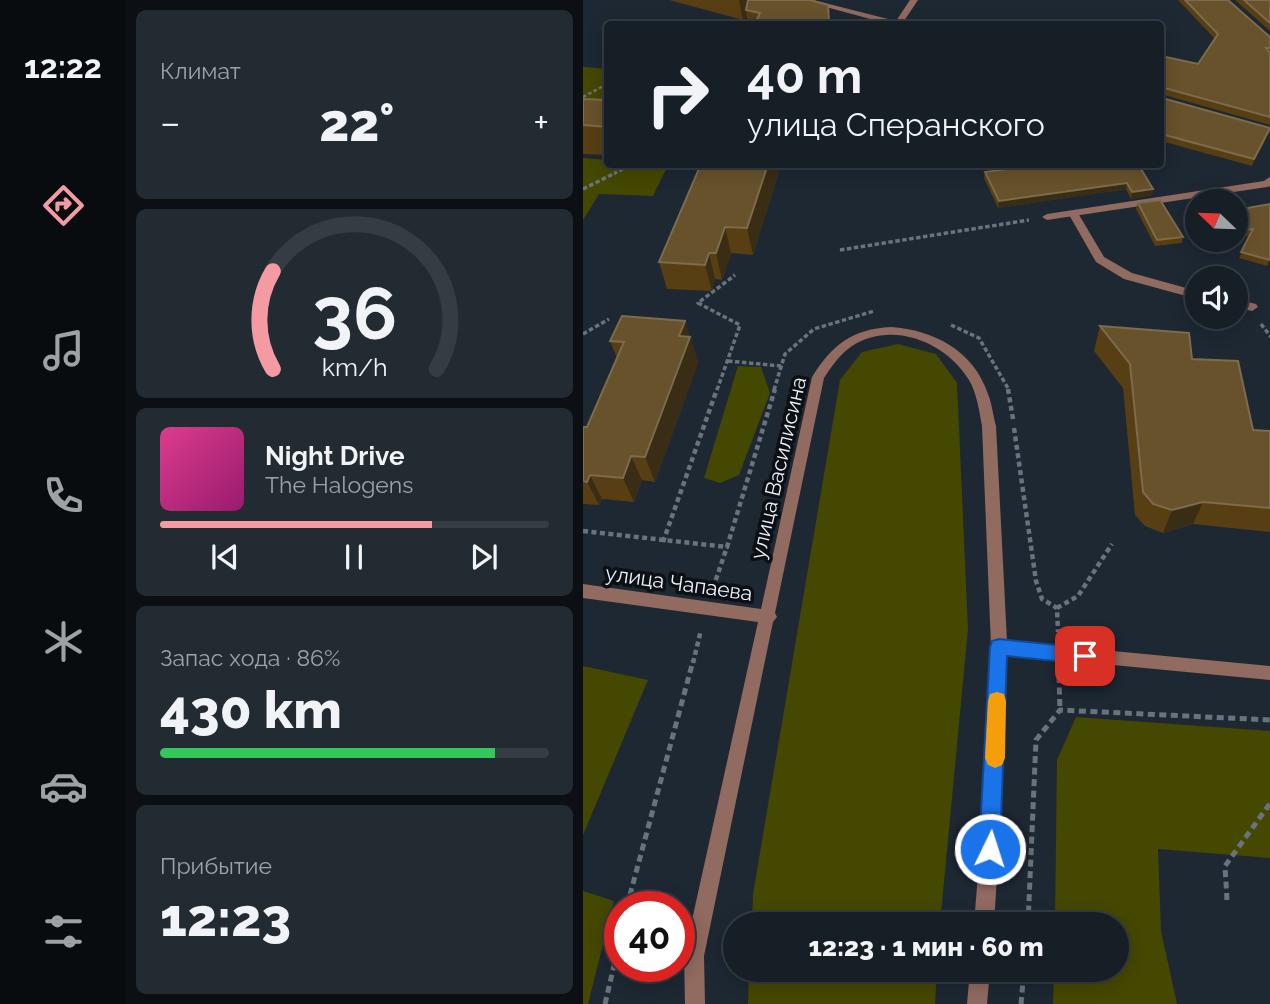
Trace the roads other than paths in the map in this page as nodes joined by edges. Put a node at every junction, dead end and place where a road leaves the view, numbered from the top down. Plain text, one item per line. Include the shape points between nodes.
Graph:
1 (804, 0) edge
2 (914, 0) edge
3 (885, 21) edge
4 (899, 21) edge
5 (1270, 179) edge
6 (1073, 213) junction
7 (1047, 217) road end
8 (1185, 292) edge
9 (1248, 306) edge
10 (1252, 307) dead end
11 (583, 591) edge
12 (769, 617) junction
13 (999, 647) junction
14 (1270, 673) edge
15 (985, 912) edge
16 (979, 982) edge
17 (695, 1004) edge
18 (977, 1004) edge

1 - 3 street
2 - 4 street
5 - 6 street via 1267,184
6 - 7 street
6 - 8 street via 1100,259 1128,276
9 - 10 street
11 - 12 street, улица Чапаева
12 - 13 street, улица Василисина via 818,377 842,346 881,331 905,331 948,348 981,390 988,426
12 - 17 street, улица Василисина via 694,956
13 - 14 street
13 - 15 street, улица Василисина
16 - 18 street

